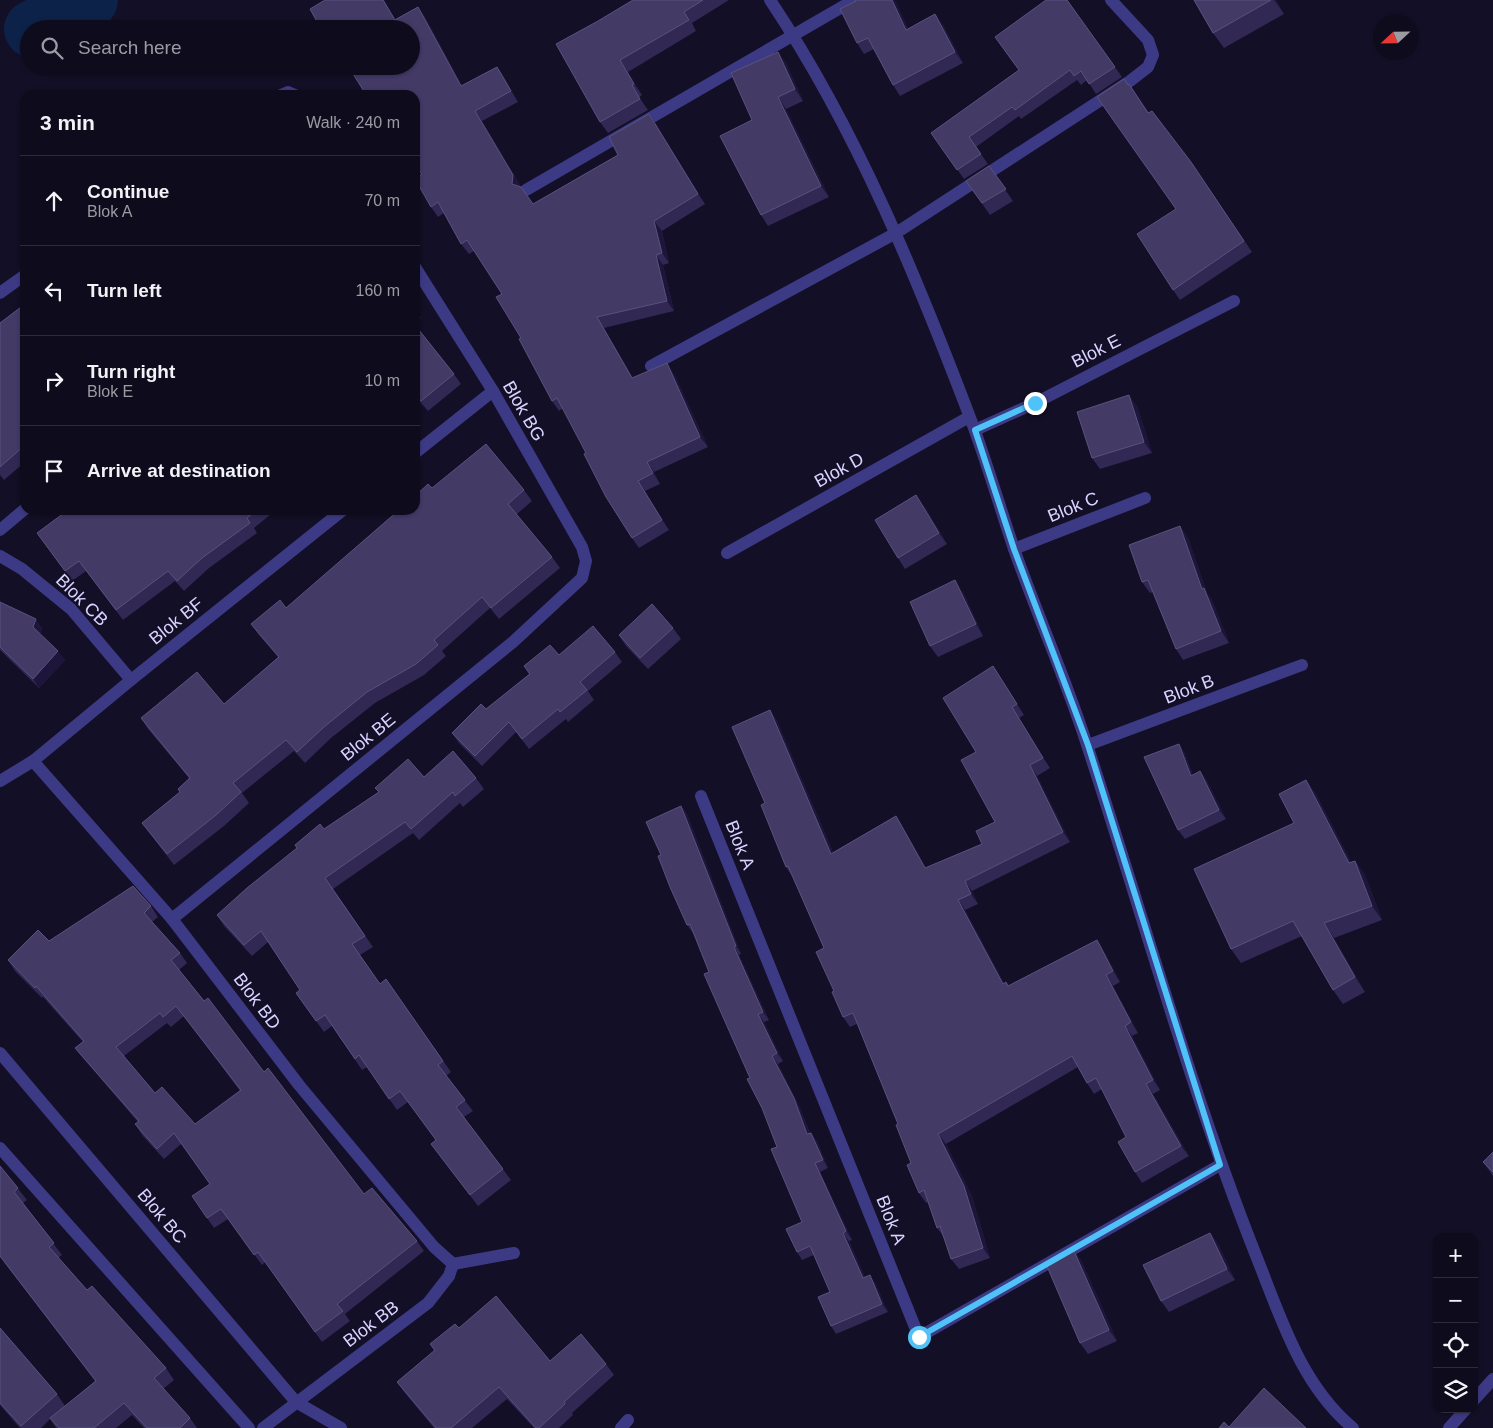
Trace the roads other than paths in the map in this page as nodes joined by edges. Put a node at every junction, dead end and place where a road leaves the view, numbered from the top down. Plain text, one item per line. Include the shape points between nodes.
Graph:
1 (770, 0) edge
2 (854, 0) edge
3 (1111, 0) edge
4 (794, 36) junction
5 (526, 190) edge
6 (896, 233) junction
7 (420, 276) edge
8 (20, 278) edge
9 (0, 292) edge
10 (1234, 301) dead end
11 (651, 366) dead end
12 (493, 391) junction
13 (969, 417) junction
14 (975, 430) junction
15 (420, 449) edge
16 (1144, 498) dead end
17 (20, 513) edge
18 (337, 515) edge
19 (0, 530) edge
20 (1014, 549) junction
21 (726, 553) dead end
22 (0, 556) edge
23 (582, 578) joint
24 (1302, 665) dead end
25 (131, 680) junction
26 (1088, 745) junction
27 (33, 761) junction
28 (0, 781) edge
29 (701, 796) dead end
30 (172, 919) junction
31 (0, 1053) edge
32 (0, 1148) edge
33 (1220, 1165) junction
34 (514, 1253) dead end
35 (453, 1264) junction
36 (1493, 1379) edge
37 (1478, 1396) edge
38 (296, 1402) junction
39 (1462, 1413) edge
40 (249, 1428) edge
41 (263, 1428) edge
42 (342, 1428) edge
43 (1353, 1428) edge
44 (1449, 1428) edge

1 - 4 street
2 - 4 street
3 - 6 street via 1148,40 1153,55 1148,67
4 - 5 street
4 - 6 street
6 - 11 street
6 - 13 street
7 - 12 street, Blok BG
8 - 9 street
10 - 14 street, Blok E via 1035,403
12 - 15 street
12 - 23 street, Blok BG via 582,547 586,561
13 - 14 street
13 - 21 street, Blok D
14 - 20 street
16 - 20 street, Blok C
17 - 19 street
18 - 25 street, Blok BF
20 - 26 street
22 - 25 street, Blok CB via 22,569 71,609
23 - 30 street, Blok BE via 513,642
24 - 26 street, Blok B
25 - 27 street, Blok BF
26 - 33 street
27 - 28 street, Blok BF
27 - 30 street, Blok BD
29 - 33 street, Blok A via 919,1337
30 - 35 street, Blok BD via 299,1085 428,1240
31 - 38 street, Blok BC
32 - 40 street
33 - 43 street via 1294,1351 1325,1402
34 - 35 street
35 - 38 street, Blok BB via 449,1276 428,1303
36 - 37 street
38 - 41 street, Blok BB
38 - 42 street
39 - 44 street

